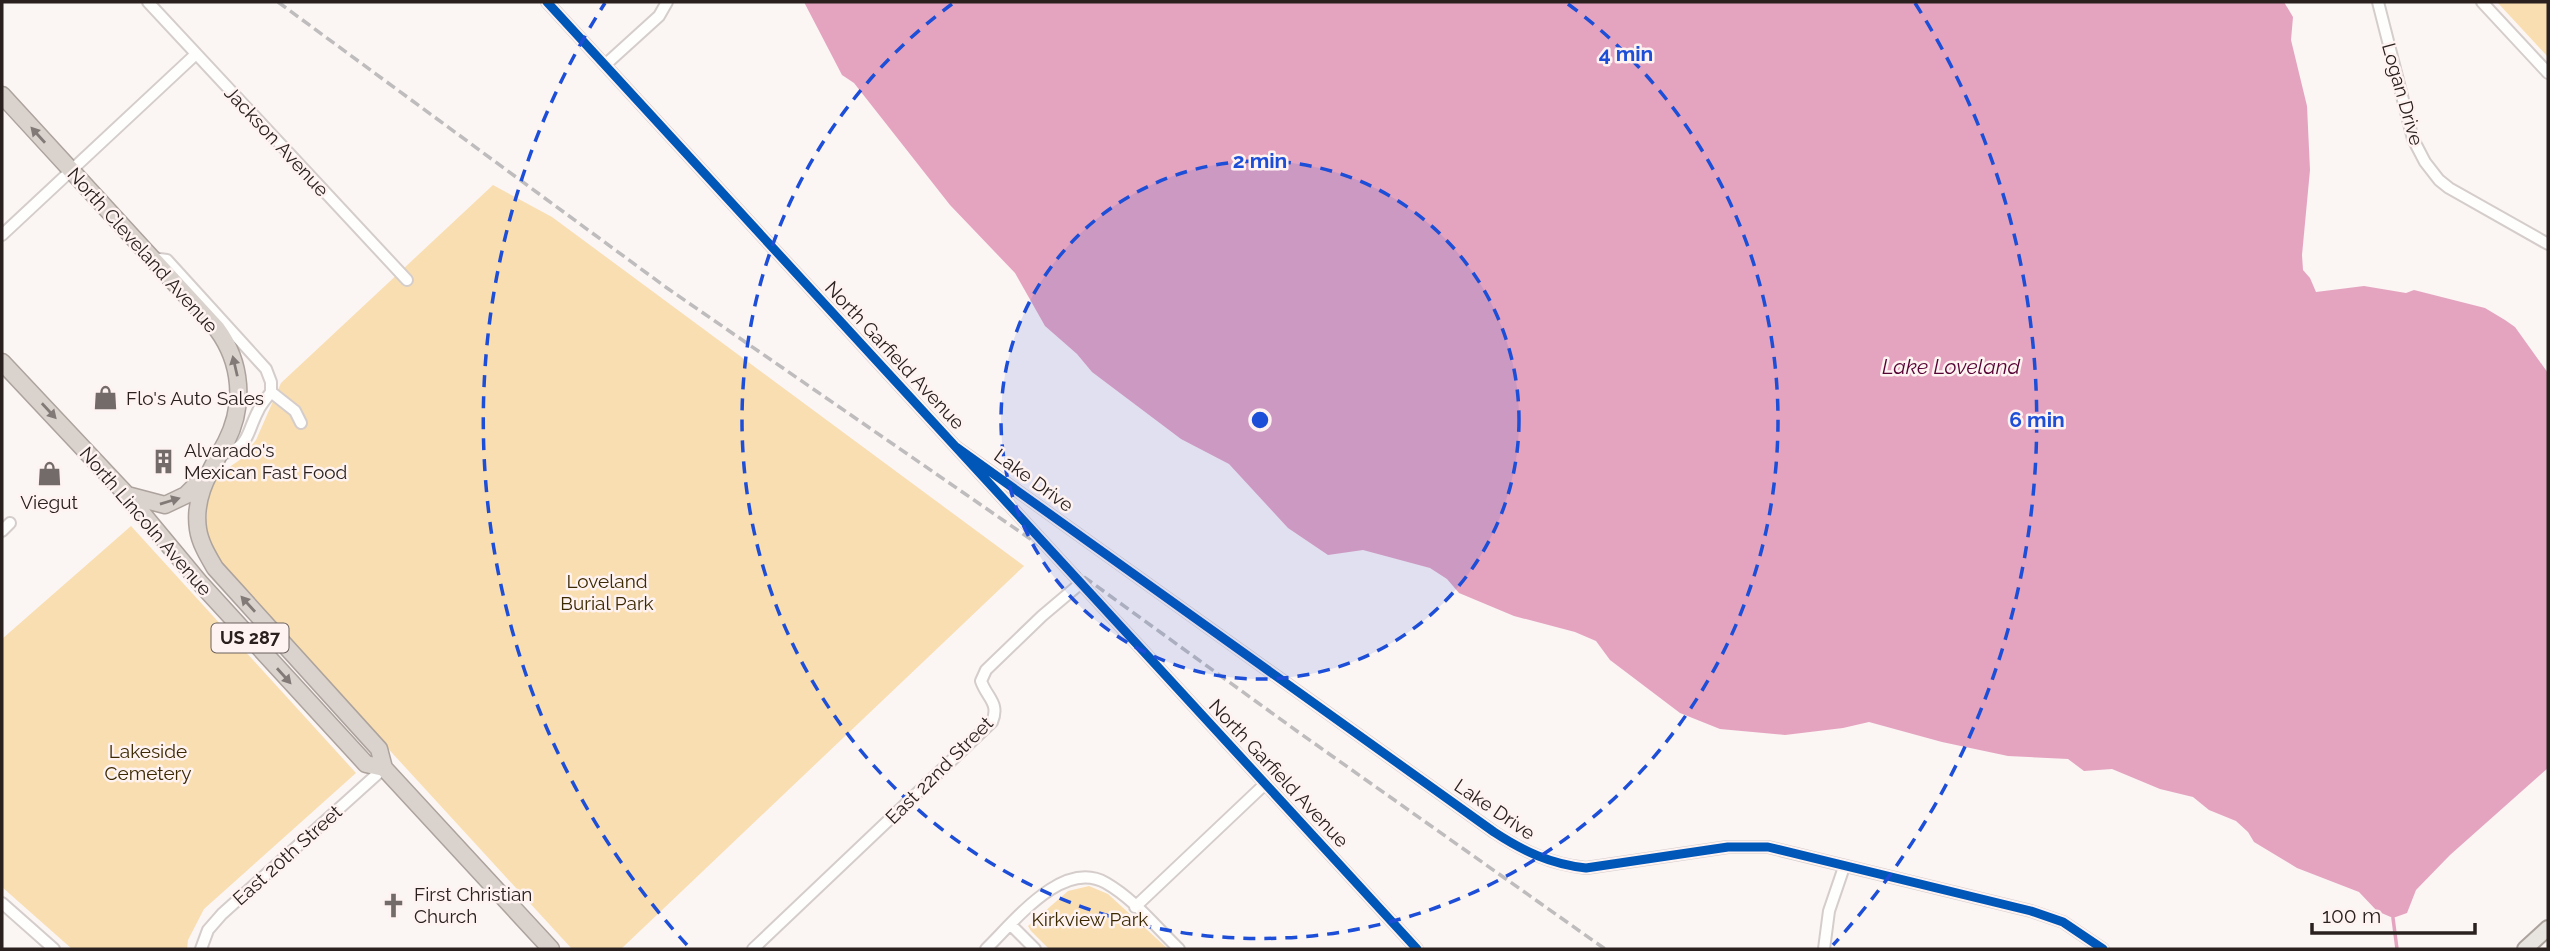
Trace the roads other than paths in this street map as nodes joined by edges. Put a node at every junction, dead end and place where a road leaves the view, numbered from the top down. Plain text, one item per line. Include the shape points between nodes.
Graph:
1 (148, 2) edge
2 (547, 2) edge
3 (667, 2) edge
4 (2378, 2) edge
5 (2482, 2) edge
6 (195, 54) junction
7 (605, 65) junction
8 (2548, 73) edge
9 (2, 95) edge
10 (72, 172) junction
11 (2, 235) edge
12 (2548, 244) edge
13 (150, 257) junction
14 (407, 280) dead end
15 (2, 362) edge
16 (271, 392) junction
17 (301, 424) dead end
18 (956, 447) junction
19 (219, 455) junction
20 (206, 475) junction
21 (127, 495) junction
22 (1081, 583) junction
23 (384, 768) junction
24 (1265, 783) junction
25 (1844, 867) junction
26 (2, 903) edge
27 (1135, 907) junction
28 (1011, 925) junction
29 (2548, 928) edge
30 (54, 949) edge
31 (201, 949) edge
32 (551, 949) edge
33 (753, 949) edge
34 (986, 949) edge
35 (1034, 949) edge
36 (1179, 949) edge
37 (1417, 949) edge
38 (1824, 949) edge
39 (2103, 949) edge
40 (2525, 949) edge

1 - 6 street, Jackson Avenue
2 - 7 street, North Garfield Avenue
3 - 7 street via 654,22
4 - 12 street, Logan Drive via 2413,139 2425,162 2449,188
5 - 8 street
6 - 10 street
6 - 14 street, Jackson Avenue
7 - 18 street, North Garfield Avenue
10 -> 9 highway, North Cleveland Avenue / US 287
10 - 11 street
10 - 13 highway, North Cleveland Avenue / US 287
13 - 16 street via 167,260 210,304 266,369
19 -> 13 highway, North Cleveland Avenue / US 287 via 233,427 238,401 232,354 217,329
15 -> 21 highway, North Lincoln Avenue / US 287
16 - 17 street via 295,411
16 - 19 street via 242,445
18 - 22 street, North Garfield Avenue
18 - 25 street, Lake Drive via 1494,832 1535,856 1586,868 1756,846
19 - 20 highway, North Cleveland Avenue / US 287
21 -> 20 highway via 165,505 186,495
23 -> 20 highway, North Cleveland Avenue / US 287 via 379,748 204,551 197,518
21 -> 23 highway, North Lincoln Avenue / US 287 via 201,584 366,764
22 - 24 street, North Garfield Avenue
22 - 33 street, East 22nd Street via 986,670 981,681 996,705 992,722
23 - 31 street, East 20th Street via 222,914 208,930
23 - 32 highway, North Lincoln Avenue / US 287
24 - 27 street
24 - 37 street, North Garfield Avenue
25 - 38 street via 1829,911
25 - 39 street, Lake Drive via 2054,919
26 - 30 street
27 - 28 street via 1106,883 1081,877 1057,884
27 - 36 street
28 - 34 street
28 - 35 street
29 - 40 main road

